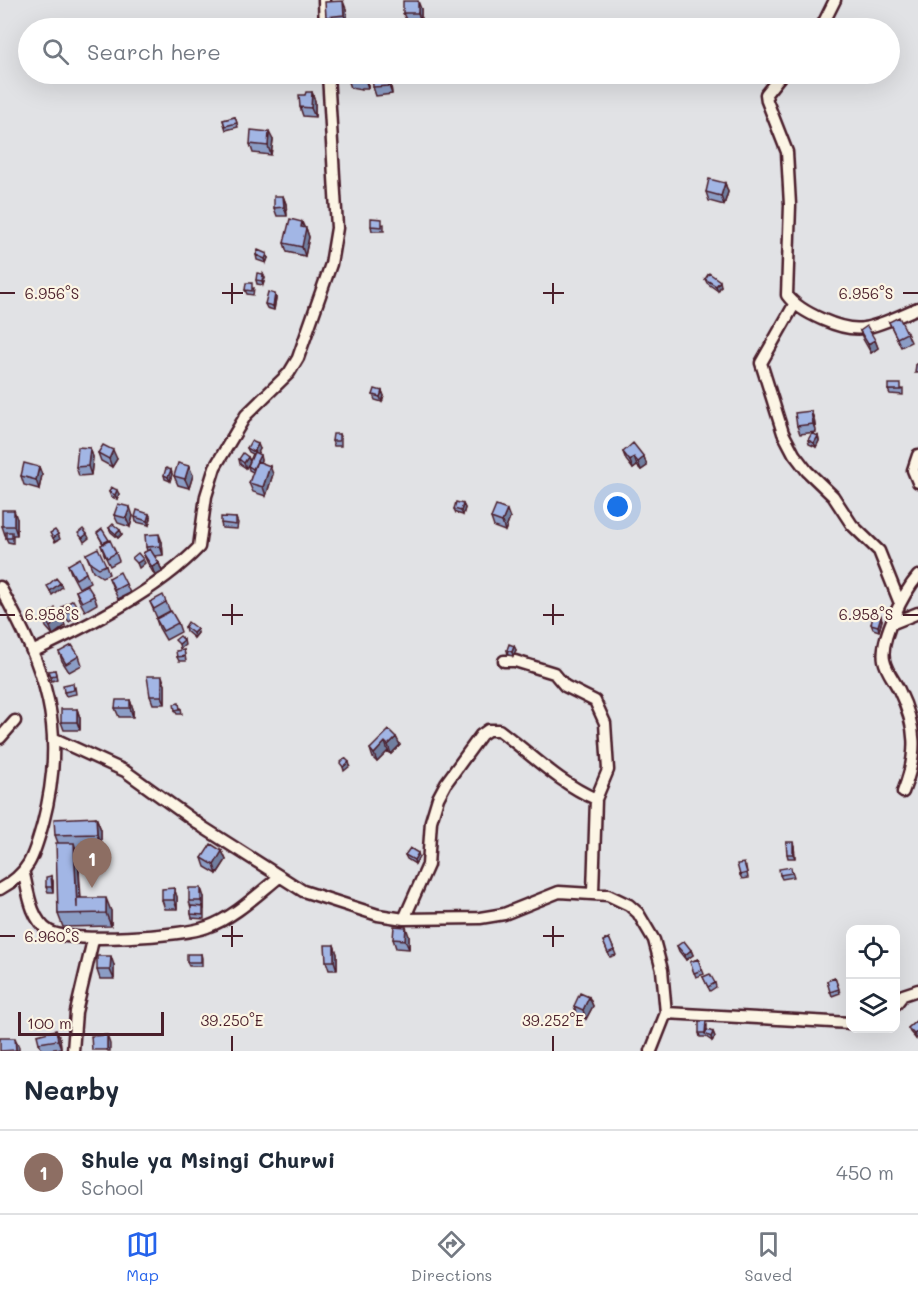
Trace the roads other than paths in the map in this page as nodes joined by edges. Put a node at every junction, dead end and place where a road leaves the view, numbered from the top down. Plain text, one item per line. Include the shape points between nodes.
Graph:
1 (324, 0) edge
2 (836, 0) edge
3 (325, 18) edge
4 (826, 18) edge
5 (328, 84) edge
6 (774, 84) edge
7 (795, 305) junction
8 (918, 308) edge
9 (918, 455) edge
10 (918, 482) edge
11 (918, 576) edge
12 (0, 587) edge
13 (899, 601) junction
14 (918, 612) edge
15 (893, 623) junction
16 (34, 651) junction
17 (504, 661) dead end
18 (15, 721) dead end
19 (0, 738) edge
20 (55, 739) junction
21 (903, 792) dead end
22 (596, 799) junction
23 (24, 874) junction
24 (278, 878) junction
25 (0, 889) edge
26 (593, 892) junction
27 (404, 919) junction
28 (93, 940) junction
29 (918, 990) edge
30 (900, 999) edge
31 (666, 1013) junction
32 (846, 1023) edge
33 (73, 1051) edge
34 (651, 1051) edge

1 - 3 street
2 - 4 street
5 - 16 street via 336,241 298,358 289,373 246,415 215,467 206,496 199,547 150,588
6 - 7 street via 766,101 787,152 790,205 786,282 787,295
7 - 8 street via 851,328 864,328
7 - 13 street via 761,363 783,434 807,471 879,551
9 - 10 street via 913,470
11 - 13 street
12 - 16 street
13 - 15 street
14 - 15 street
15 - 21 street via 884,661 902,696 916,742
16 - 20 street
17 - 22 street via 554,673 565,686 595,701 605,723 608,754 608,770
18 - 19 street
20 - 23 street via 52,788
20 - 24 street via 125,771
22 - 26 street
22 - 27 street via 568,785 500,730 488,730 438,798 431,821 428,865
23 - 25 street
23 - 28 street via 32,908 48,931
24 - 27 street via 337,903
24 - 28 street via 207,927
26 - 27 street via 559,892 504,914 480,918
26 - 31 street via 629,905 647,928 662,970
28 - 33 street via 76,1012
29 - 30 street
31 - 32 street
31 - 34 street

